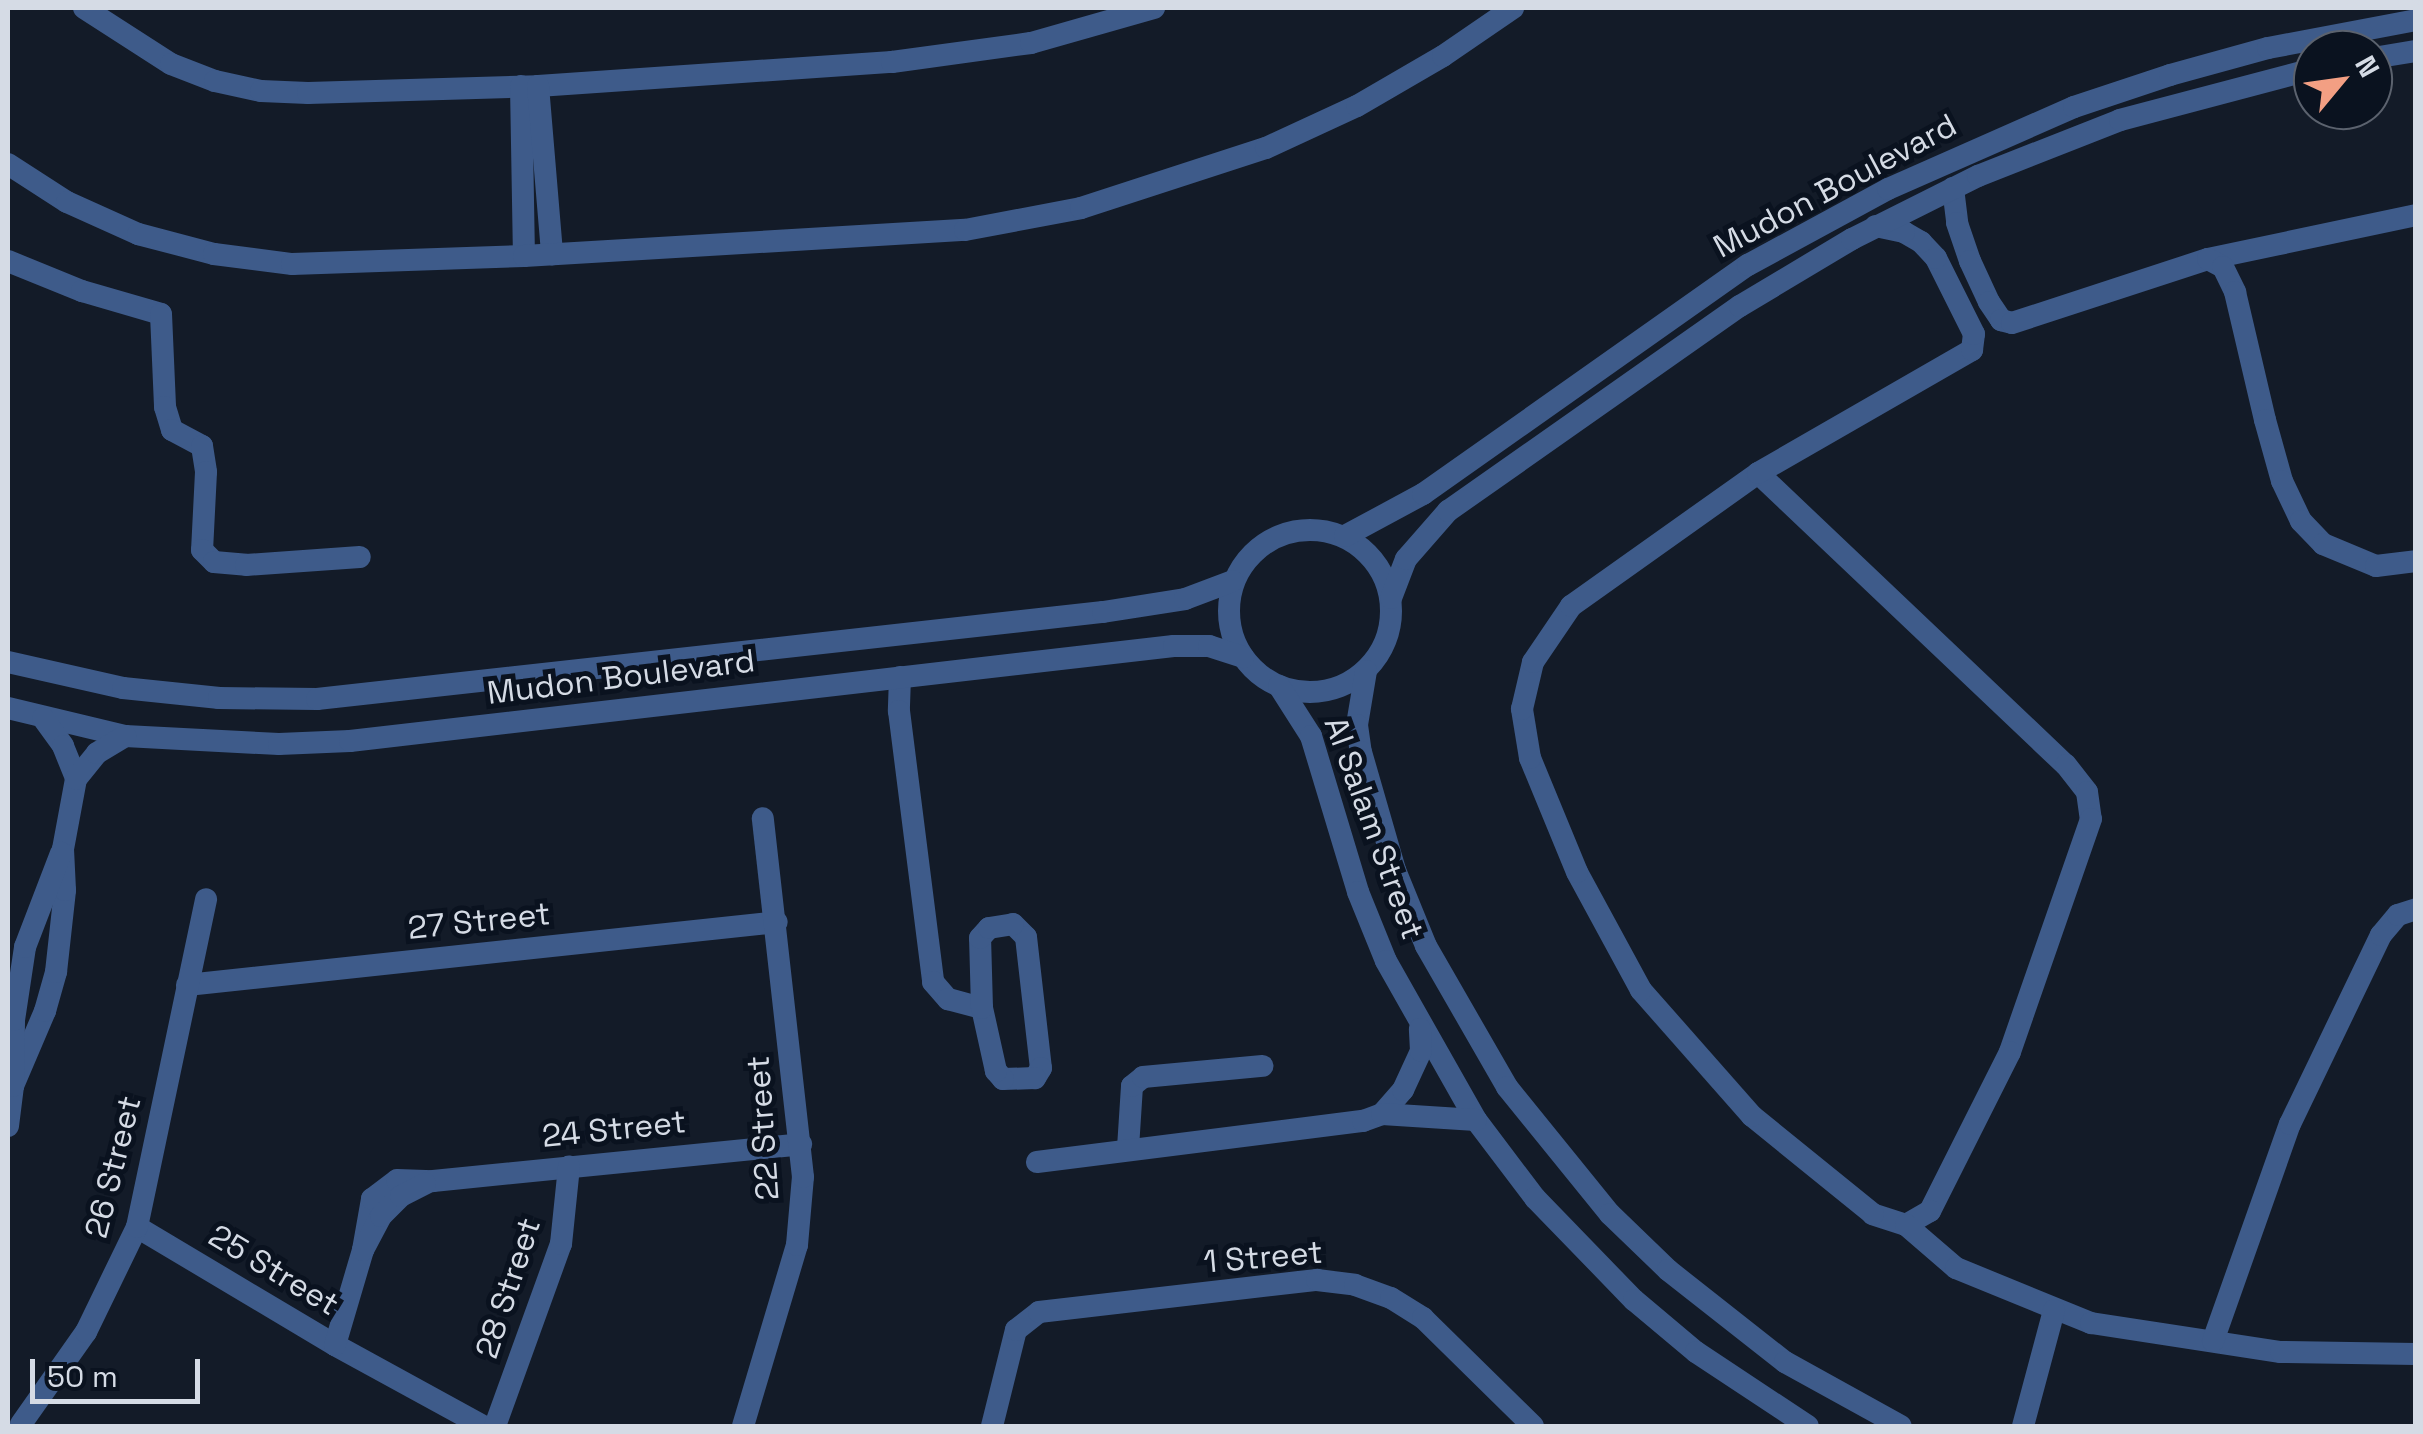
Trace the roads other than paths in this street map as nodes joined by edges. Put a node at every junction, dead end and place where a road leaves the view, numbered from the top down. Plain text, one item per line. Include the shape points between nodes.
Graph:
1 (84, 8) edge
2 (1154, 8) edge
3 (1513, 8) edge
4 (2416, 20) edge
5 (2293, 75) edge
6 (530, 86) junction
7 (8, 164) edge
8 (1953, 188) junction
9 (2416, 215) edge
10 (1876, 226) junction
11 (552, 254) junction
12 (524, 256) junction
13 (2208, 259) junction
14 (8, 261) edge
15 (1758, 473) junction
16 (1345, 536) junction
17 (360, 558) dead end
18 (2416, 561) edge
19 (1234, 581) junction
20 (1391, 598) junction
21 (1243, 657) junction
22 (8, 662) edge
23 (1366, 671) junction
24 (900, 677) junction
25 (1279, 686) junction
26 (8, 708) edge
27 (43, 718) junction
28 (125, 736) junction
29 (76, 778) junction
30 (763, 818) dead end
31 (63, 849) junction
32 (206, 900) dead end
33 (2416, 909) edge
34 (777, 922) junction
35 (187, 985) junction
36 (18, 988) junction
37 (50, 996) junction
38 (982, 1008) junction
39 (1420, 1028) junction
40 (1262, 1066) dead end
41 (14, 1086) junction
42 (1382, 1114) junction
43 (1476, 1120) junction
44 (8, 1126) edge
45 (802, 1144) junction
46 (1128, 1148) junction
47 (1038, 1162) dead end
48 (570, 1166) junction
49 (1906, 1225) junction
50 (137, 1226) junction
51 (2054, 1310) junction
52 (2213, 1341) junction
53 (334, 1345) junction
54 (2416, 1354) edge
55 (18, 1422) edge
56 (483, 1426) edge
57 (494, 1426) edge
58 (742, 1426) edge
59 (992, 1426) edge
60 (1533, 1426) edge
61 (1808, 1426) edge
62 (1901, 1426) edge
63 (2023, 1426) edge

1 - 6 street via 170,64 261,91
2 - 6 street via 1032,43 960,55
3 - 11 street via 1342,113 1250,154 1081,208 965,230
4 - 16 street, Mudon Boulevard via 2170,75 2074,107 1918,174 1748,265 1414,500
5 - 8 street, Mudon Boulevard via 2120,120
6 - 11 street
6 - 12 street
7 - 12 street via 67,202 138,234 214,254 292,264
8 - 10 street, Mudon Boulevard
8 - 13 street via 1956,223 1970,261 1989,302 2008,322 2030,321
9 - 13 street
10 - 15 street via 1904,232 1936,258 1974,334 1972,350
10 - 20 street, Mudon Boulevard via 1740,306 1448,512 1406,558
11 - 12 street
13 - 18 street via 2223,267 2235,292 2264,420 2302,521 2323,544 2376,566
14 - 17 street via 161,314 165,407 172,430 202,446 202,550 214,562
15 - 49 street via 2087,792 2092,819 2010,1052 1930,1210
15 - 49 street via 1572,606 1552,628 1532,662 1522,709 1530,758 1577,872 1641,990 1752,1116 1873,1214
16 - 19 street via 1292,530 1267,540
16 - 20 street via 1383,573
19 - 21 street via 1230,620
19 - 22 street, Mudon Boulevard via 1185,599 1103,612 316,698 219,698 123,688
20 - 23 street via 1391,625
21 - 24 street, Mudon Boulevard via 1192,645
21 - 25 street
23 - 25 street via 1340,688 1309,693
23 - 62 street, Al Salam Street via 1361,752 1395,870 1434,960 1507,1087 1610,1214 1668,1270 1785,1362
24 - 28 street, Mudon Boulevard via 350,741
24 - 38 street via 933,982 948,999
25 - 39 street, Al Salam Street via 1311,736 1358,892
26 - 27 street, Mudon Boulevard
27 - 28 street, Mudon Boulevard
27 - 29 street
28 - 29 street via 96,753
29 - 31 street
30 - 34 street, 22 Street
31 - 36 street via 34,918
31 - 37 street via 62,926
32 - 35 street, 26 Street
33 - 52 street via 2398,914 2381,935 2290,1124
34 - 35 street, 27 Street
34 - 45 street, 22 Street
35 - 50 street, 26 Street
36 - 37 street
36 - 41 street
37 - 41 street
38 - 38 street via 980,938 989,928 1013,924 1026,937 1040,1068 1034,1078 1004,1079 996,1071
39 - 42 street via 1421,1051 1403,1090
39 - 43 street, Al Salam Street
40 - 46 street via 1143,1077 1132,1086
41 - 44 street
42 - 43 street
42 - 46 street
43 - 61 street, Al Salam Street via 1535,1198 1634,1300 1696,1352
45 - 48 street, 24 Street
45 - 58 street, 22 Street via 797,1245
46 - 47 street
48 - 53 street, 24 Street via 433,1181 390,1205 363,1250
48 - 57 street, 28 Street via 560,1244
49 - 51 street via 1956,1268
50 - 53 street, 25 Street
50 - 55 street, 26 Street via 86,1332
51 - 52 street via 2091,1323
51 - 63 street
52 - 54 street via 2281,1352
53 - 56 street, 25 Street
59 - 60 street, 1 Street via 1008,1367 1028,1338 1066,1310 1318,1280 1391,1298 1423,1318

